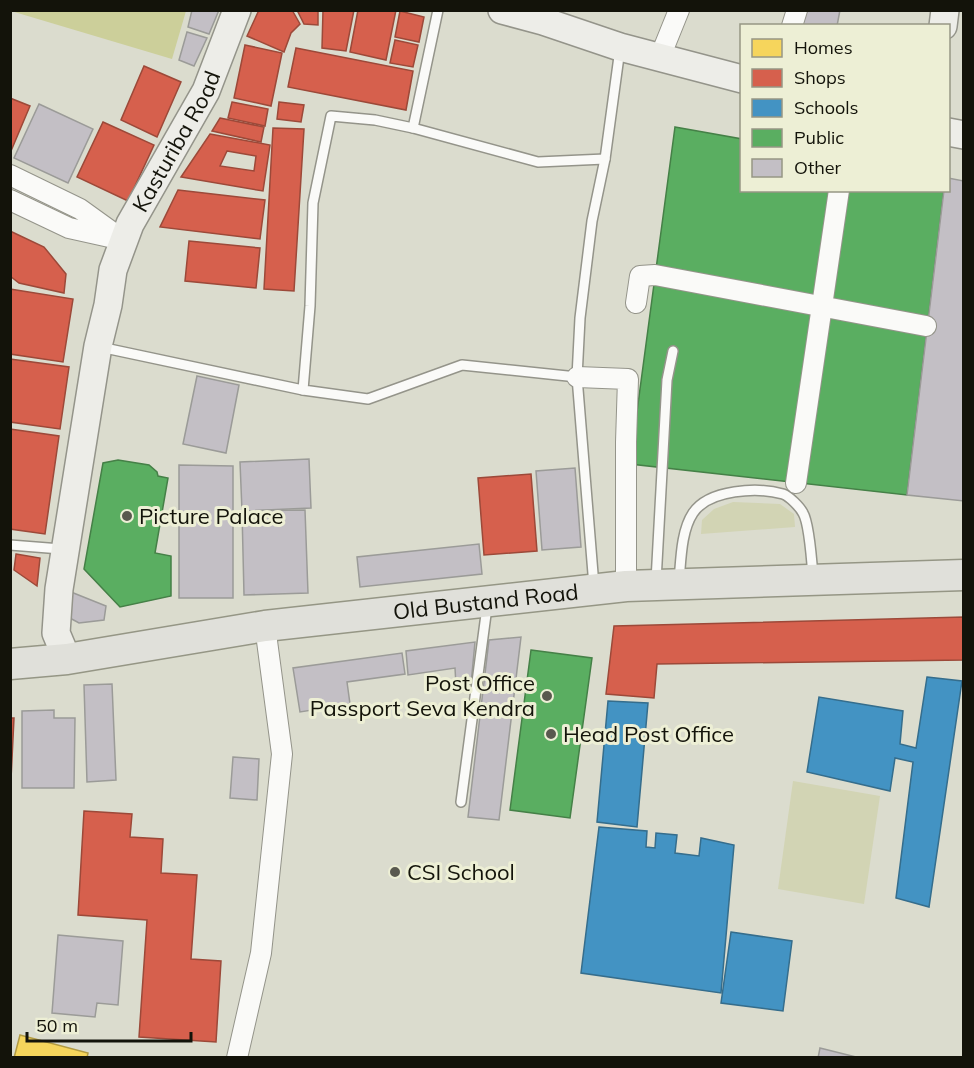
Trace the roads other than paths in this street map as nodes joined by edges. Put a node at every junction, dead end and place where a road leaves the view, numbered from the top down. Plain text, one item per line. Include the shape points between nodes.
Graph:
1 (237, 10) edge
2 (438, 10) edge
3 (502, 10) edge
4 (679, 10) edge
5 (544, 16) edge
6 (620, 47) junction
7 (660, 57) junction
8 (740, 79) edge
9 (413, 128) junction
10 (605, 159) junction
11 (10, 175) edge
12 (839, 192) edge
13 (10, 200) edge
14 (123, 240) junction
15 (636, 303) dead end
16 (822, 307) junction
17 (926, 326) dead end
18 (98, 346) junction
19 (673, 351) dead end
20 (577, 377) junction
21 (303, 390) junction
22 (796, 483) dead end
23 (10, 545) edge
24 (64, 549) junction
25 (963, 575) edge
26 (814, 580) junction
27 (667, 583) junction
28 (626, 586) junction
29 (595, 590) junction
30 (488, 602) junction
31 (265, 626) junction
32 (67, 658) junction
33 (10, 664) edge
34 (461, 802) dead end
35 (237, 1058) edge

1 - 14 street, Kasturiba Road via 206,91
2 - 9 lane
3 - 5 street
4 - 7 street
5 - 6 street
6 - 7 street
6 - 10 lane
7 - 8 street
9 - 10 lane via 538,162
9 - 21 lane via 331,116 313,203
10 - 20 lane via 592,221
11 - 14 street via 80,209
12 - 16 street
13 - 14 street via 69,228
14 - 18 street, Kasturiba Road
15 - 16 street via 640,276 655,275
16 - 17 street
16 - 22 street
18 - 21 lane
18 - 24 street, Kasturiba Road
19 - 27 lane via 667,380
20 - 21 lane via 462,365 368,399
20 - 28 street via 628,379
20 - 29 lane
23 - 24 lane
24 - 32 street, Kasturiba Road via 56,633
25 - 26 main road, Old Bustand Road
26 - 27 main road, Old Bustand Road
26 - 27 lane via 804,513 785,495 750,490 717,496 695,510
27 - 28 main road, Old Bustand Road
28 - 29 main road, Old Bustand Road
29 - 30 main road, Old Bustand Road
30 - 31 main road, Old Bustand Road
30 - 34 lane
31 - 32 main road, Old Bustand Road
31 - 35 street via 282,754 261,952
32 - 33 main road, Old Bustand Road

